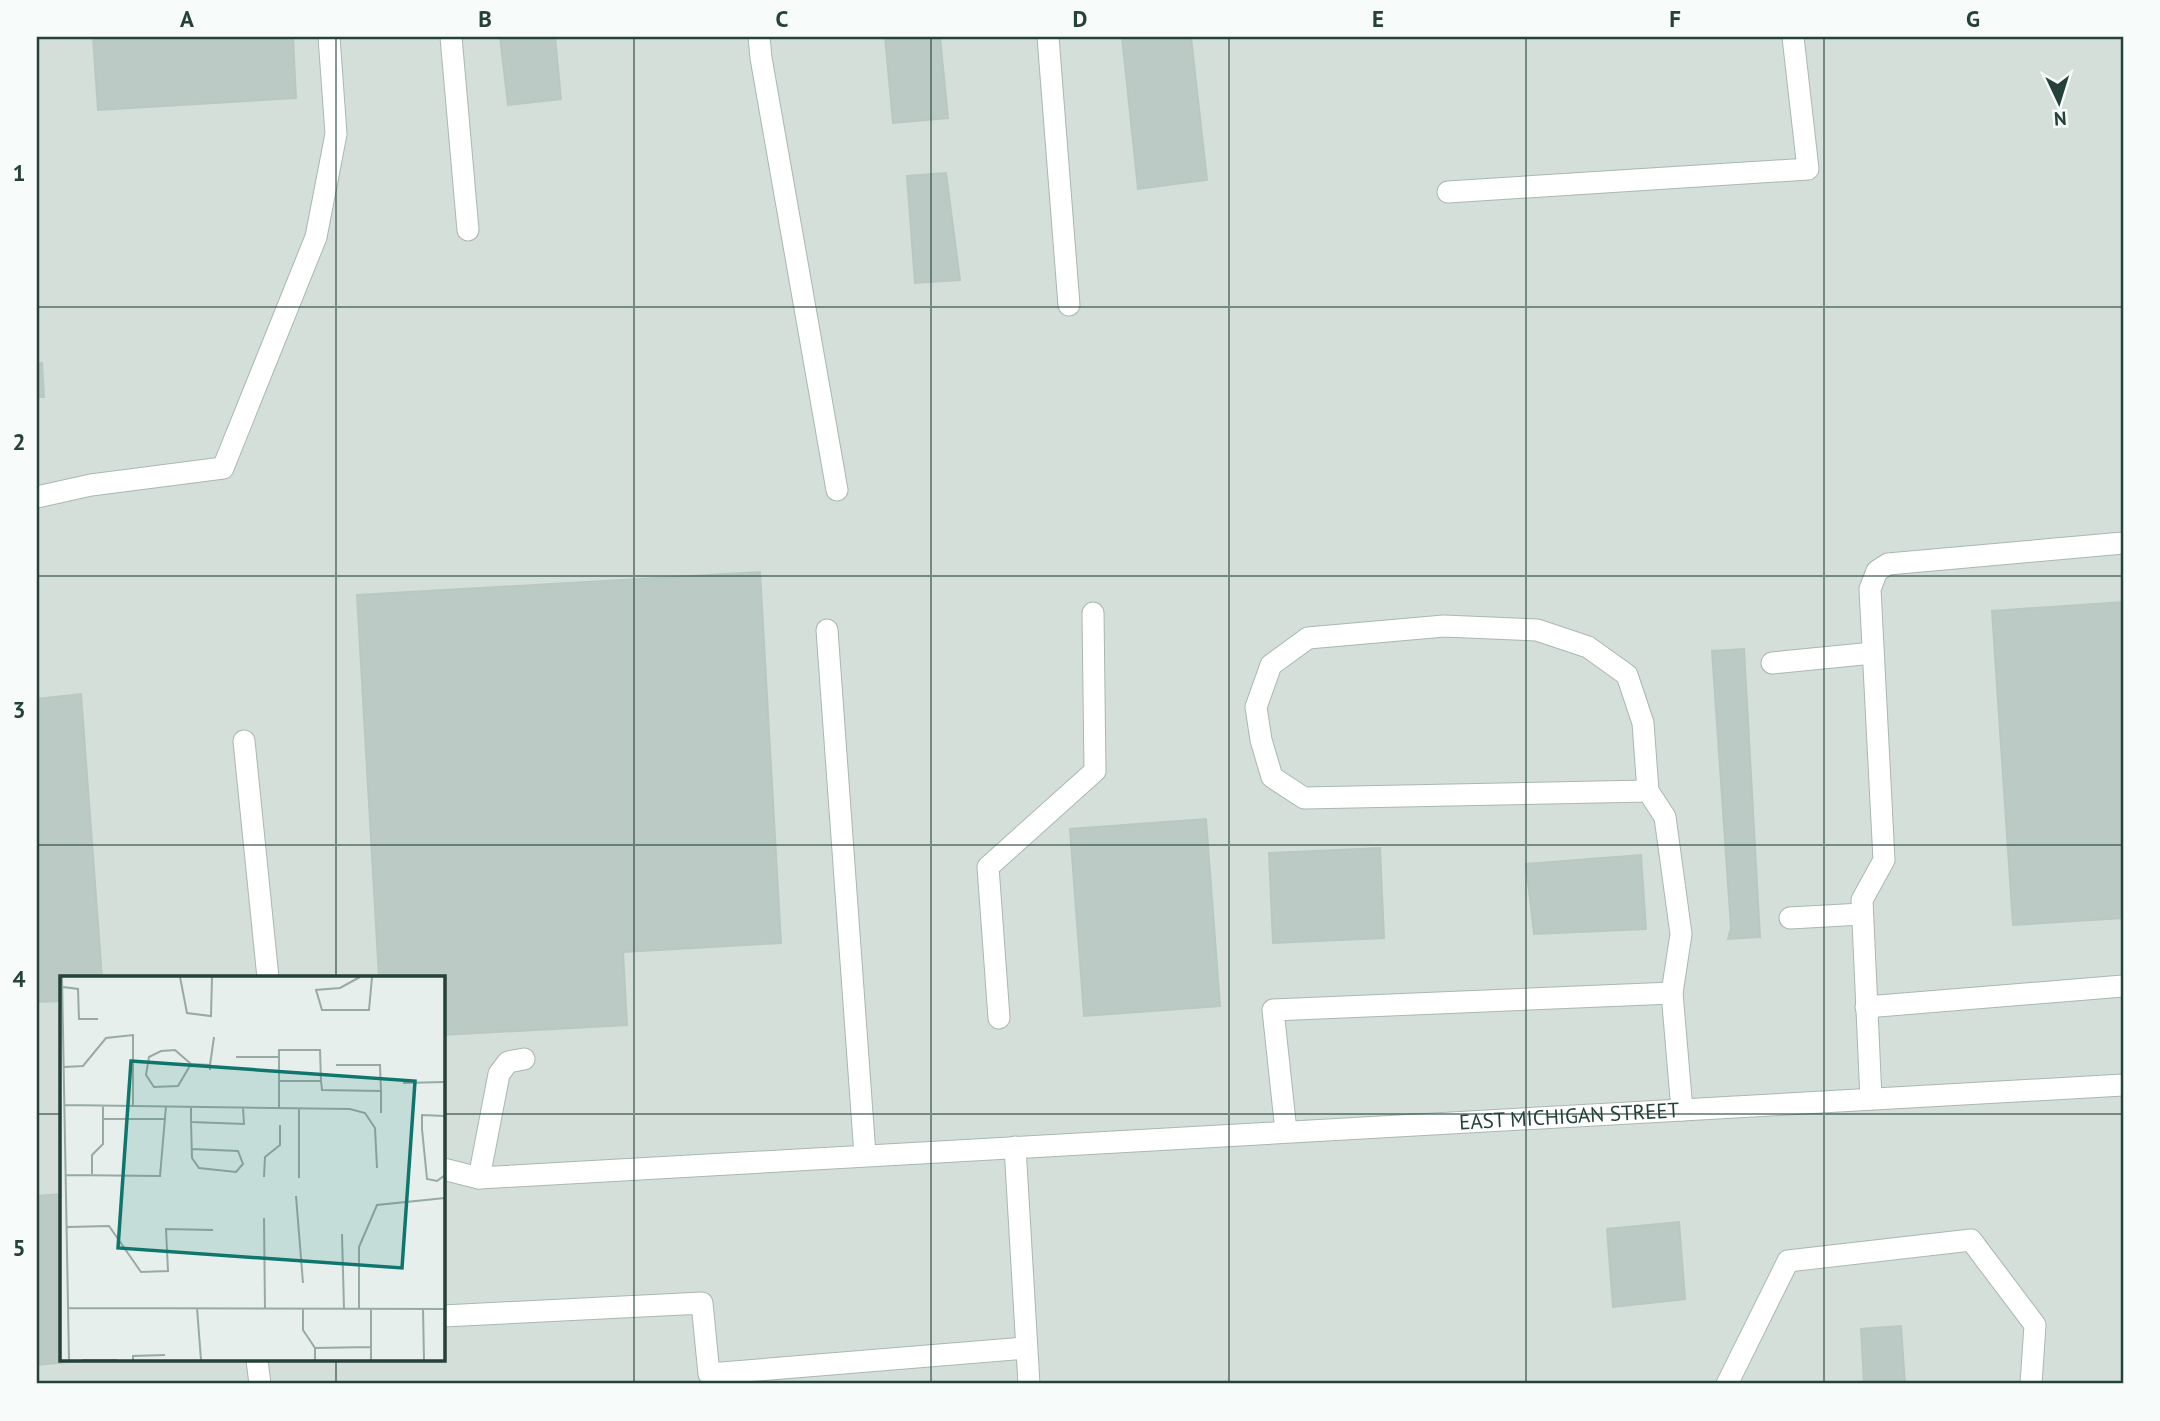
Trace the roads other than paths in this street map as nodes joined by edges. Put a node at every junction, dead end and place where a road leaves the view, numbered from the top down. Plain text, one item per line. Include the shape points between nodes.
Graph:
1 (329, 37) edge
2 (451, 37) edge
3 (759, 37) edge
4 (1048, 37) edge
5 (1793, 37) edge
6 (1448, 192) dead end
7 (468, 230) dead end
8 (1069, 305) dead end
9 (837, 490) dead end
10 (37, 497) edge
11 (2123, 543) edge
12 (1093, 613) dead end
13 (827, 630) dead end
14 (1873, 653) junction
15 (1772, 663) dead end
16 (244, 741) dead end
17 (1648, 791) junction
18 (1861, 914) junction
19 (1790, 918) dead end
20 (268, 976) edge
21 (2123, 986) edge
22 (1672, 993) junction
23 (1866, 1007) junction
24 (999, 1018) dead end
25 (524, 1059) dead end
26 (2123, 1085) edge
27 (1871, 1099) junction
28 (1682, 1110) junction
29 (1286, 1131) junction
30 (1015, 1147) junction
31 (865, 1155) junction
32 (444, 1169) edge
33 (479, 1178) junction
34 (444, 1317) edge
35 (1026, 1348) junction
36 (257, 1362) edge
37 (710, 1379) edge
38 (260, 1384) edge
39 (1029, 1384) edge
40 (1727, 1384) edge
41 (2031, 1384) edge

1 - 10 street via 336,134 316,237 223,468 91,485
2 - 7 street
3 - 9 street
4 - 8 street
5 - 6 street via 1808,169
11 - 14 street via 1888,564 1877,571 1870,589
12 - 24 street via 1095,771 988,867
13 - 31 street
14 - 15 street
14 - 18 street via 1884,860 1862,900
16 - 20 street
17 - 17 street via 1304,798 1272,777 1256,707 1271,665 1308,638 1444,626 1537,629 1588,647 1627,674 1643,723
17 - 22 street via 1665,817 1681,934
18 - 19 street
18 - 23 street
21 - 23 street
22 - 28 street
22 - 29 street via 1273,1010
23 - 27 street
25 - 33 street via 508,1062 499,1074
26 - 27 street, EAST MICHIGAN STREET
27 - 28 street, EAST MICHIGAN STREET
28 - 29 street, EAST MICHIGAN STREET
29 - 30 street, EAST MICHIGAN STREET
30 - 31 street, EAST MICHIGAN STREET
30 - 35 street
31 - 33 street, EAST MICHIGAN STREET
32 - 33 street, EAST MICHIGAN STREET
34 - 37 street via 702,1303
35 - 37 street
35 - 39 street
36 - 38 street
40 - 41 street via 1788,1261 1971,1240 2035,1325

